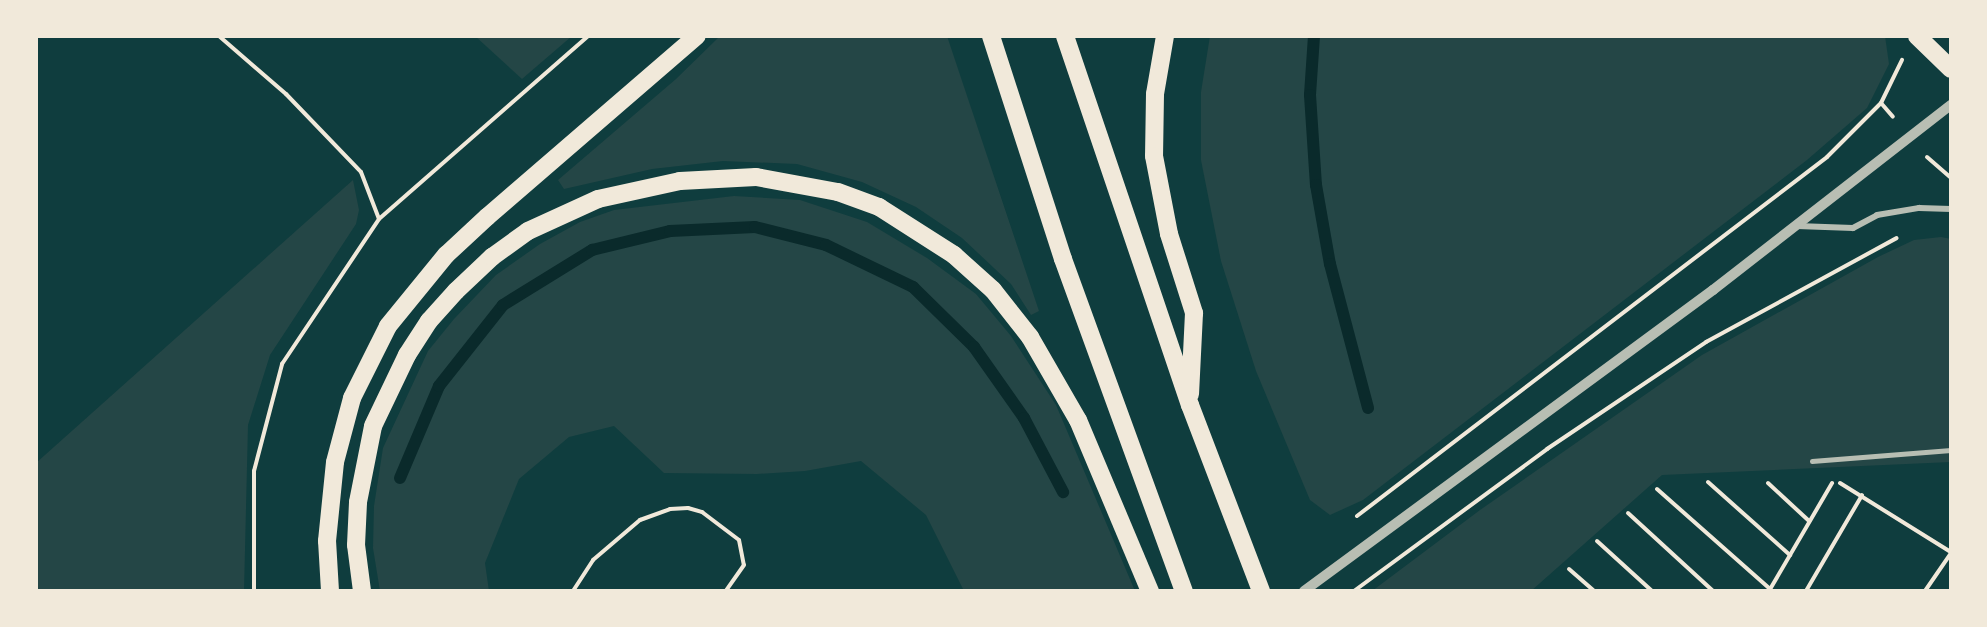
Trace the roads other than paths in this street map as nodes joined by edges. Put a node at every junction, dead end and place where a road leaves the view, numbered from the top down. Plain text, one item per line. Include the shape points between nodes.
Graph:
1 (697, 36) edge
2 (991, 36) edge
3 (1065, 36) edge
4 (1165, 36) edge
5 (1917, 36) edge
6 (1951, 69) edge
7 (1951, 105) edge
8 (1951, 209) edge
9 (1794, 226) junction
10 (1190, 405) junction
11 (1951, 450) edge
12 (1812, 461) dead end
13 (330, 591) edge
14 (362, 591) edge
15 (1150, 591) edge
16 (1184, 591) edge
17 (1261, 591) edge
18 (1304, 591) edge

1 - 13 highway via 471,232 418,286 388,326 352,398 335,462 327,541
2 - 16 highway via 1066,270
3 - 10 highway
4 - 10 highway via 1155,94 1154,156 1169,234 1194,313
5 - 6 highway
7 - 9 street
8 - 9 street via 1919,208 1877,215 1853,228
9 - 18 street
10 - 17 highway
11 - 12 lane
14 - 15 highway via 356,545 358,502 373,426 407,355 429,321 456,291 492,256 528,231 598,199 680,181 756,177 838,192 879,207 954,255 993,290 1030,337 1078,420

